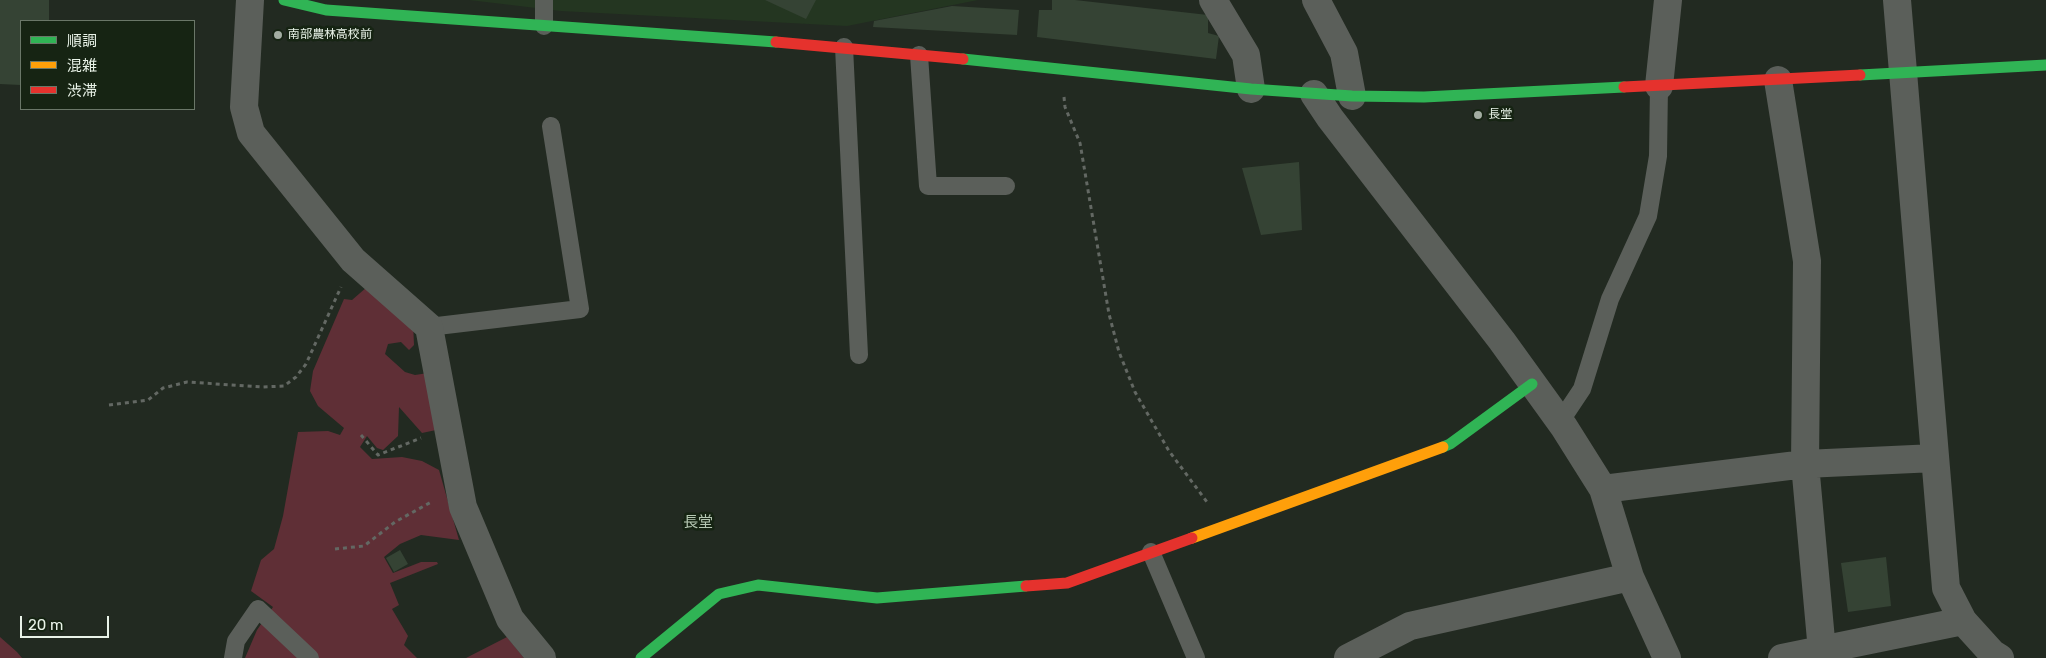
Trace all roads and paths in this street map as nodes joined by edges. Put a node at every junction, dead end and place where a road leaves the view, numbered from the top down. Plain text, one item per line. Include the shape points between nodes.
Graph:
1 (250, 0) edge
2 (284, 0) edge
3 (544, 0) edge
4 (1214, 0) edge
5 (1316, 0) edge
6 (1668, 0) edge
7 (1897, 0) edge
8 (544, 26) junction
9 (844, 48) junction
10 (919, 55) junction
11 (2046, 65) edge
12 (1058, 68) junction
13 (1904, 73) junction
14 (1778, 80) junction
15 (1659, 86) junction
16 (1252, 89) junction
17 (1314, 94) junction
18 (1352, 96) junction
19 (551, 126) dead end
20 (1006, 186) dead end
21 (354, 260) junction
22 (429, 327) junction
23 (859, 354) dead end
24 (1532, 384) junction
25 (109, 405) dead end
26 (1560, 422) junction
27 (448, 431) junction
28 (361, 435) dead end
29 (1935, 458) junction
30 (1804, 464) junction
31 (459, 488) junction
32 (1603, 488) junction
33 (1224, 524) junction
34 (335, 549) dead end
35 (1151, 552) junction
36 (1630, 577) junction
37 (1963, 621) junction
38 (1823, 655) edge
39 (233, 658) edge
40 (310, 658) edge
41 (542, 658) edge
42 (641, 658) edge
43 (1196, 658) edge
44 (1348, 658) edge
45 (1667, 658) edge
46 (1782, 658) edge
47 (2000, 658) edge

1 - 21 street via 244,107 251,133
2 - 8 street via 326,10
3 - 8 lane
4 - 16 street via 1246,55
5 - 18 street via 1344,53
6 - 15 street
7 - 13 street
8 - 9 street
9 - 10 street
9 - 23 lane
10 - 12 street
10 - 20 lane via 928,186
11 - 13 street
12 - 16 street
12 - 33 path via 1065,107 1080,143 1108,314 1119,352 1135,392 1169,451
13 - 14 street
13 - 29 street
14 - 15 street
14 - 30 street via 1807,261
15 - 18 street via 1424,97
15 - 26 lane via 1658,156 1648,216 1610,299 1582,389
16 - 17 street
17 - 18 street
17 - 24 street
19 - 22 lane via 580,309
21 - 22 street
21 - 25 path via 306,364 284,386 187,382 163,388 148,400
22 - 27 street
24 - 26 street
24 - 33 street via 1450,444
26 - 32 street
27 - 28 path via 378,455
27 - 31 street
29 - 30 street
29 - 37 street via 1946,588
30 - 32 street
30 - 38 street
31 - 34 path via 395,522 364,546
31 - 41 street via 462,508 510,619
32 - 36 street
33 - 35 street
35 - 42 street via 1067,583 877,598 758,585 719,594
35 - 43 lane
36 - 44 street via 1410,626
36 - 45 street
37 - 38 street
37 - 47 street
38 - 46 street
39 - 40 lane via 236,641 258,609

